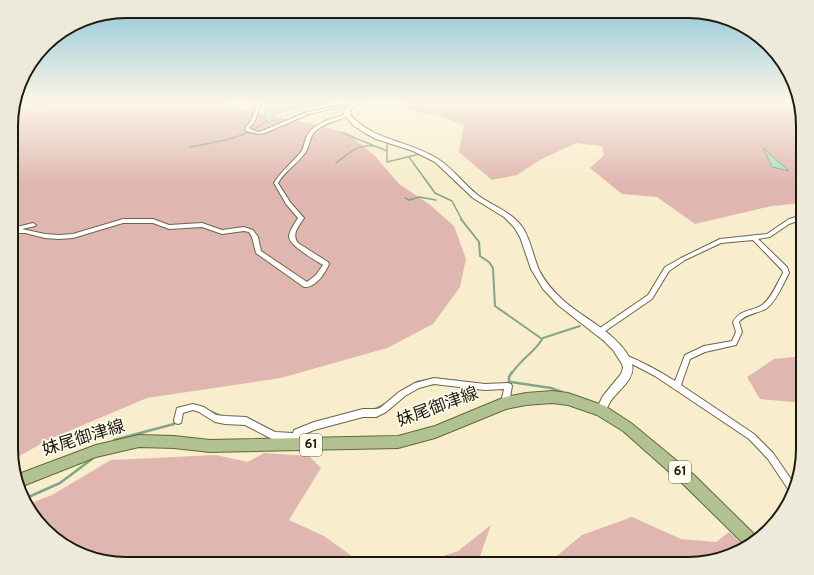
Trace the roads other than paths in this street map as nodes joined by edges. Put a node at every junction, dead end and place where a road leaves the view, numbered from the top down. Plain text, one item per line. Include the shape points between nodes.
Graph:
1 (251, 130) edge
2 (266, 130) edge
3 (314, 130) edge
4 (364, 130) edge
5 (796, 219) edge
6 (33, 225) dead end
7 (18, 229) edge
8 (18, 231) edge
9 (755, 239) junction
10 (599, 332) junction
11 (625, 358) junction
12 (677, 385) junction
13 (505, 403) junction
14 (601, 410) junction
15 (178, 420) dead end
16 (291, 441) junction
17 (23, 479) edge
18 (790, 483) edge
19 (748, 539) edge

1 - 2 street via 258,133
3 - 8 street via 309,135 305,152 276,183 301,218 292,239 326,264 310,284 306,285 258,252 255,237 251,231 244,229 222,232 202,225 169,227 145,220 123,221 66,236 45,236
4 - 10 street via 429,155 485,204 507,216 517,226 538,275 547,288 562,304
5 - 9 street via 786,222 774,234
6 - 7 street
9 - 10 street via 720,241 666,269 650,297
9 - 12 street via 786,273 768,303 739,316 734,343 704,349 687,357
10 - 11 street
11 - 12 street via 642,364
11 - 14 street via 628,368 625,377 607,398
12 - 18 street via 745,431 763,448
13 - 14 main road, 妹尾御津線 / 61 via 552,397 568,399
13 - 16 main road, 妹尾御津線 / 61 via 435,432 398,442
13 - 16 street via 508,386 485,387 434,381 409,389 376,413 363,413 314,426
14 - 19 main road, 妹尾御津線 / 61 via 644,439
15 - 16 street via 180,410 201,409 215,418 230,417 246,421 274,436
16 - 17 main road, 妹尾御津線 / 61 via 210,446 139,441 96,451

